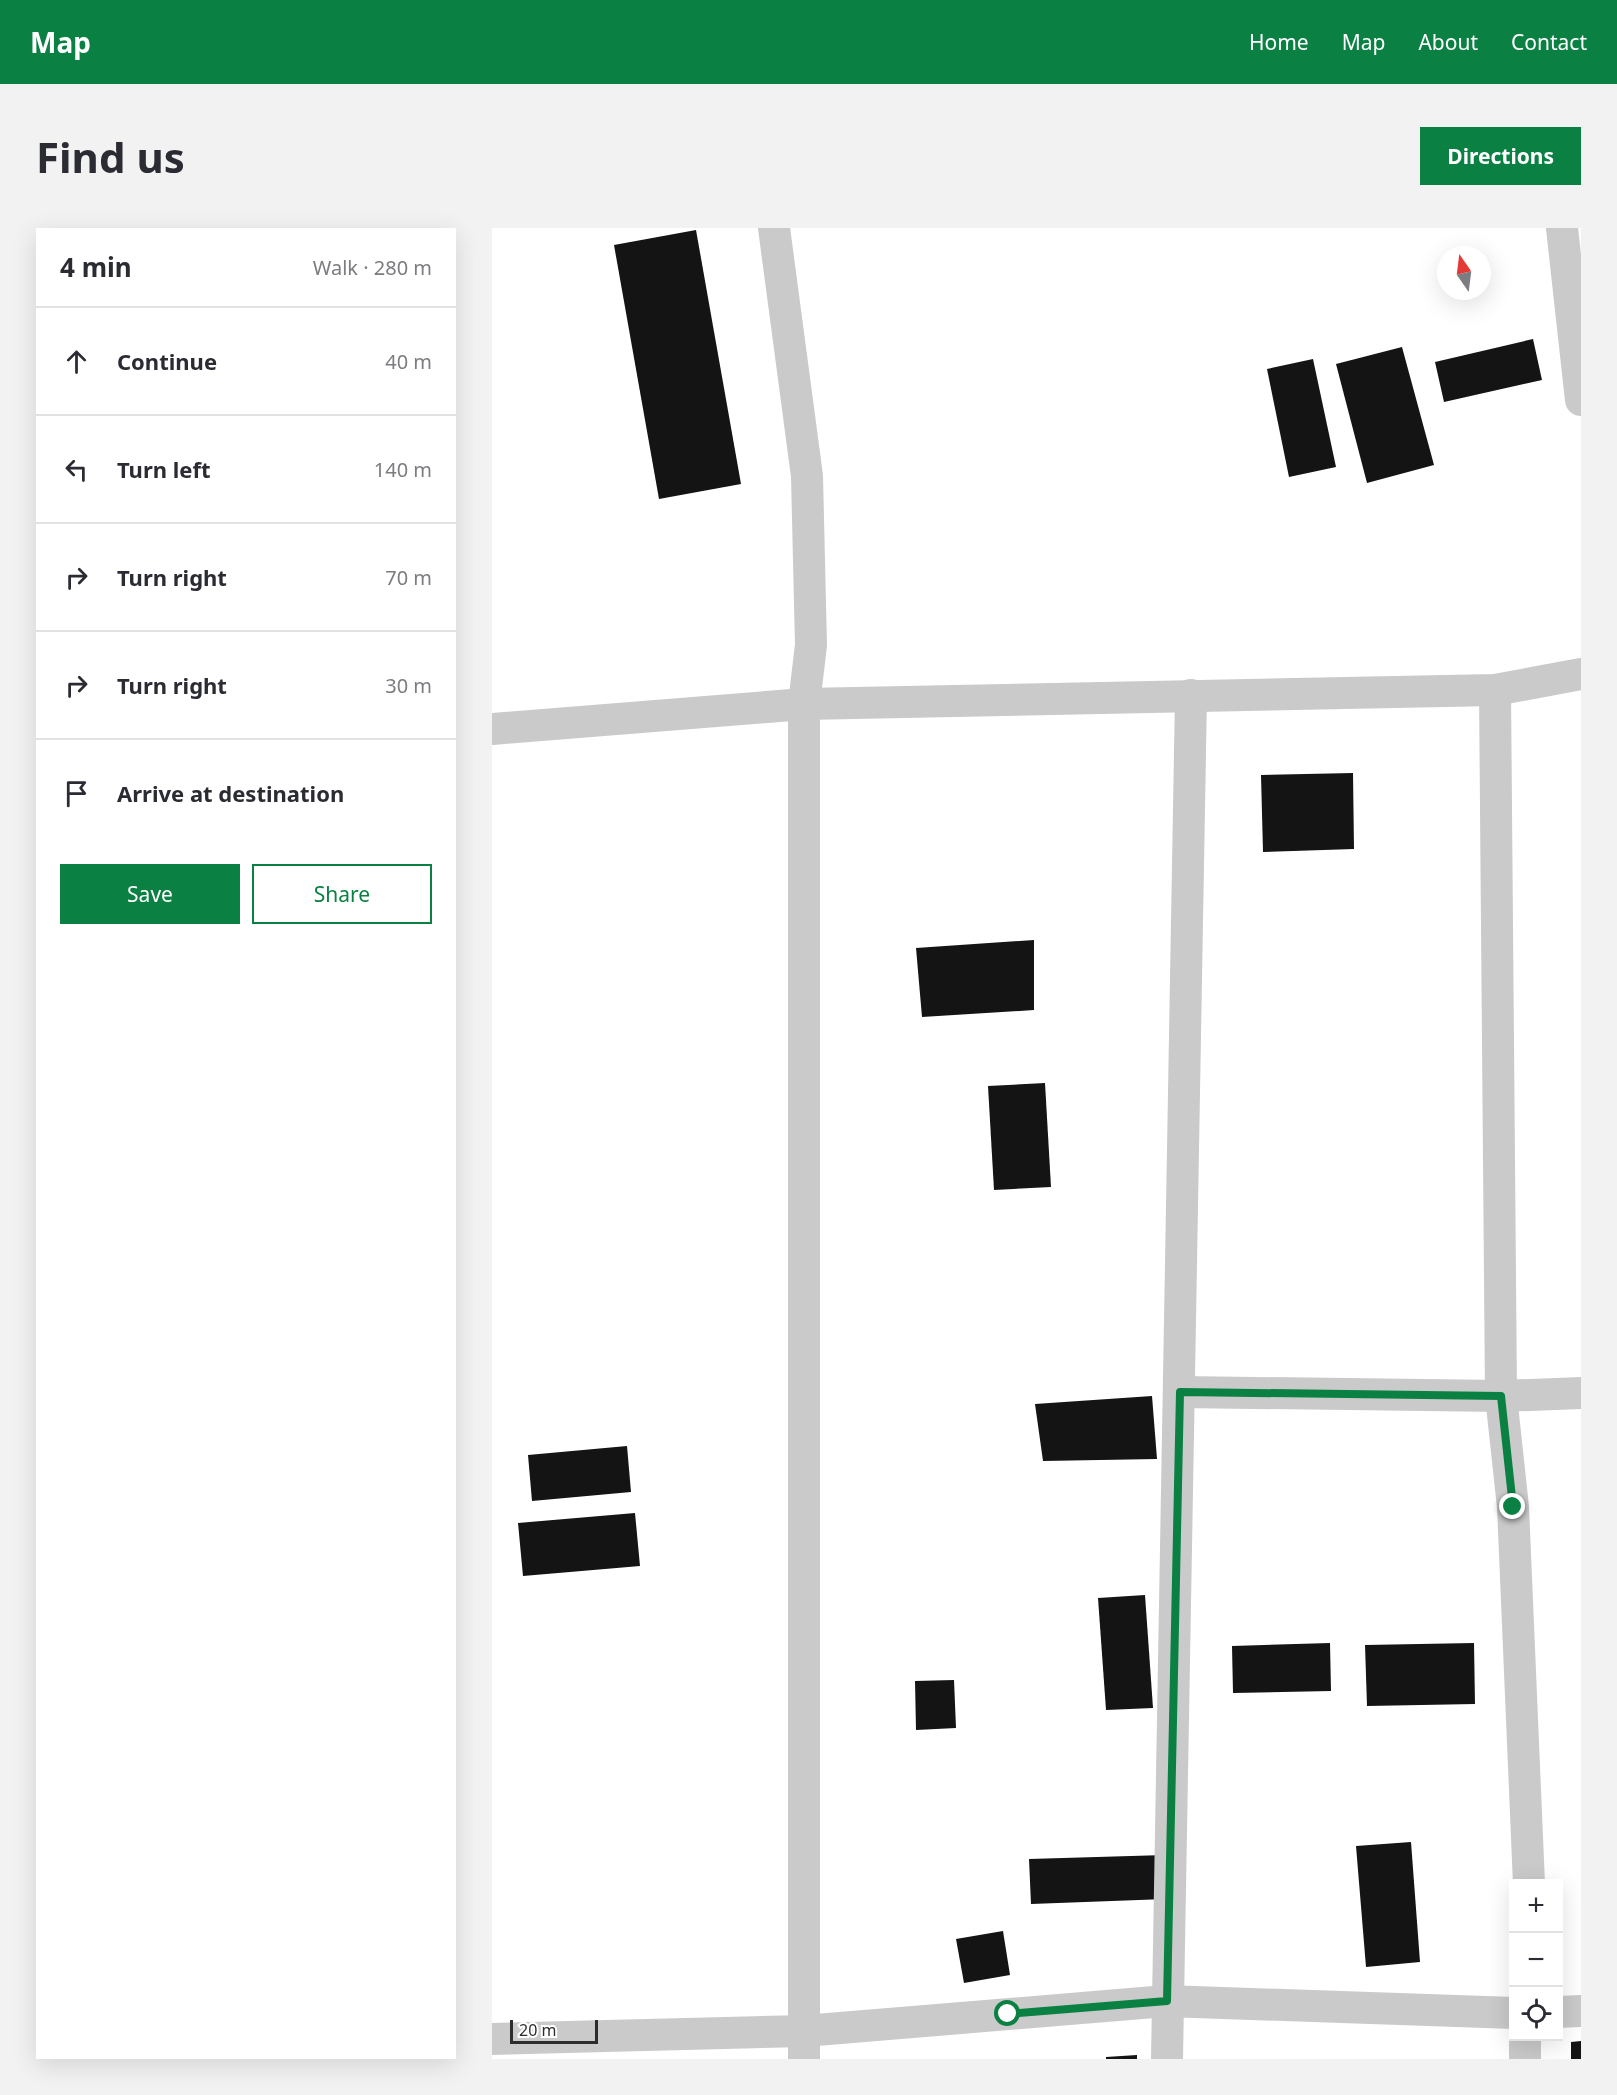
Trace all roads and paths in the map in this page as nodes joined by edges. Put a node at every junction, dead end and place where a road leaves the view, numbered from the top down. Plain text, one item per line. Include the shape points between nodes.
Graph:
1 (774, 228) edge
2 (1562, 228) edge
3 (1581, 400) edge
4 (1581, 674) edge
5 (1495, 690) junction
6 (1191, 695) junction
7 (804, 704) junction
8 (492, 729) edge
9 (1180, 1392) junction
10 (1581, 1393) edge
11 (1501, 1396) junction
12 (1529, 1879) edge
13 (1167, 2001) junction
14 (1581, 2011) edge
15 (1563, 2012) edge
16 (1509, 2013) edge
17 (492, 2039) edge
18 (1525, 2041) edge
19 (804, 2045) edge
20 (1167, 2059) edge
21 (1525, 2059) edge

1 - 7 street via 807,476 811,645
2 - 3 street
4 - 5 street
5 - 6 street
5 - 11 street
6 - 7 street
6 - 9 street
7 - 8 street
7 - 19 street
9 - 11 street
9 - 13 street
10 - 11 street
11 - 12 street via 1513,1507
13 - 16 street
13 - 19 street
13 - 20 street
14 - 15 street
17 - 19 street
18 - 21 street

